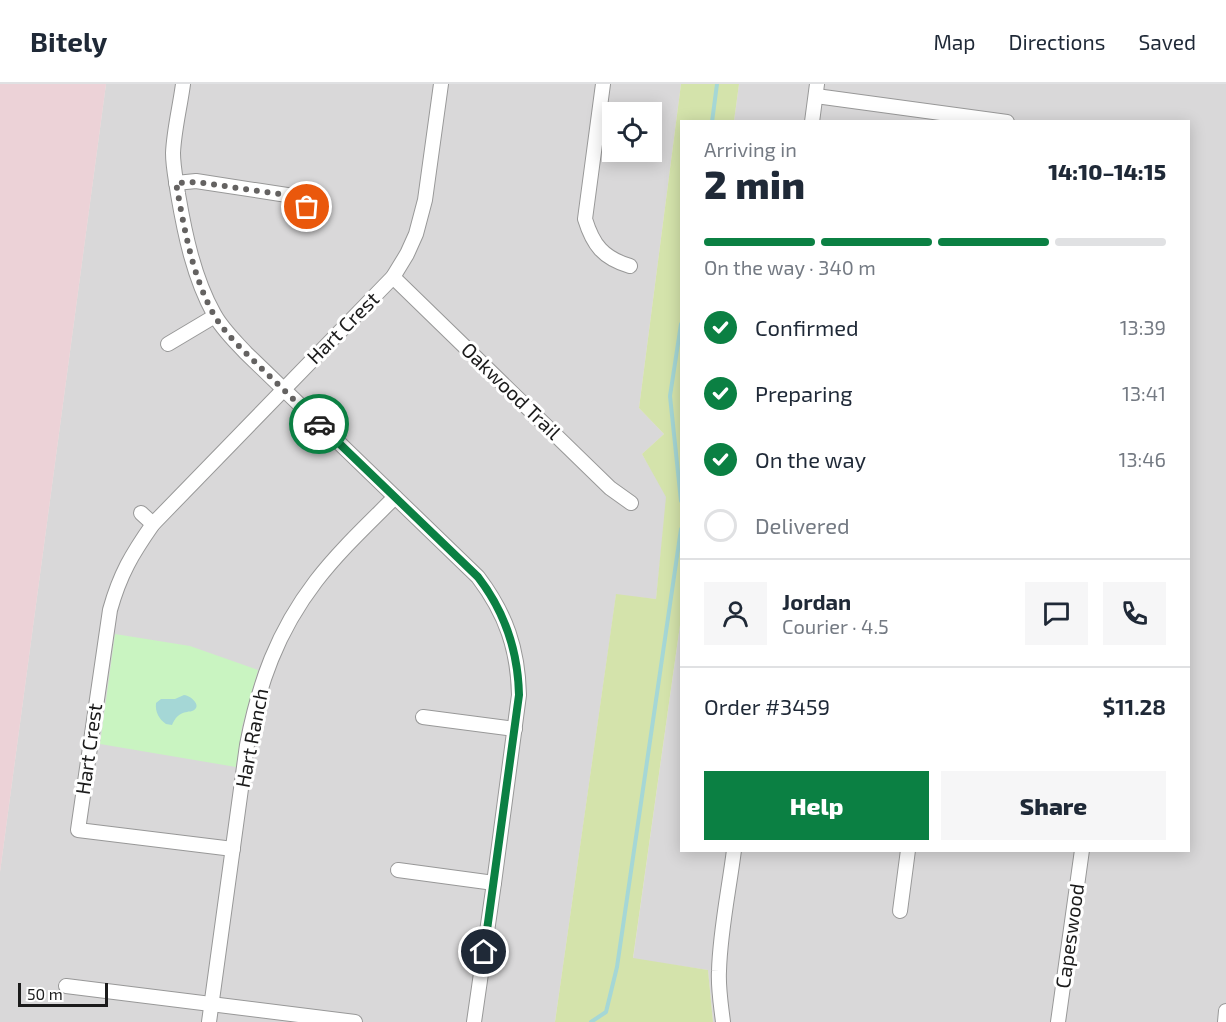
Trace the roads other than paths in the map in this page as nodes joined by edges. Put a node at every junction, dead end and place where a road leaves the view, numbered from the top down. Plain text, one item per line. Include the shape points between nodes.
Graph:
1 (183, 84) edge
2 (441, 84) edge
3 (603, 84) edge
4 (816, 90) edge
5 (812, 120) edge
6 (995, 120) edge
7 (176, 183) junction
8 (307, 207) dead end
9 (630, 266) dead end
10 (393, 277) junction
11 (215, 316) junction
12 (168, 344) dead end
13 (283, 389) junction
14 (394, 497) junction
15 (631, 503) dead end
16 (141, 513) dead end
17 (153, 524) junction
18 (423, 717) dead end
19 (515, 729) junction
20 (233, 849) junction
21 (734, 852) edge
22 (909, 852) edge
23 (1082, 852) edge
24 (398, 870) dead end
25 (494, 883) junction
26 (900, 911) dead end
27 (66, 986) dead end
28 (212, 1004) junction
29 (1226, 1011) edge
30 (210, 1022) edge
31 (355, 1022) edge
32 (474, 1022) edge
33 (723, 1022) edge
34 (1058, 1022) edge
35 (1225, 1022) edge

1 - 7 street via 173,151
2 - 10 street, Hart Crest via 425,200 416,234
3 - 9 street via 585,219 594,242 604,253
4 - 5 street
4 - 6 street
7 - 8 street via 196,182 287,195
7 - 11 street via 191,253
10 - 13 street, Hart Crest
10 - 15 street, Oakwood Trail via 610,488
11 - 12 street
11 - 13 street
13 - 14 street
13 - 17 street, Hart Crest
14 - 19 street via 465,564 498,607 516,659 519,695
14 - 20 street, Hart Ranch via 316,581 278,642 254,710
16 - 17 street
17 - 20 street, Hart Crest via 124,569 110,610 78,830
18 - 19 street
19 - 25 street
20 - 28 street, Hart Ranch
21 - 33 street via 719,971
22 - 26 street
23 - 34 street, Capeswood
24 - 25 street
25 - 32 street
27 - 28 street
28 - 30 street, Hart Ranch
28 - 31 street
29 - 35 street

